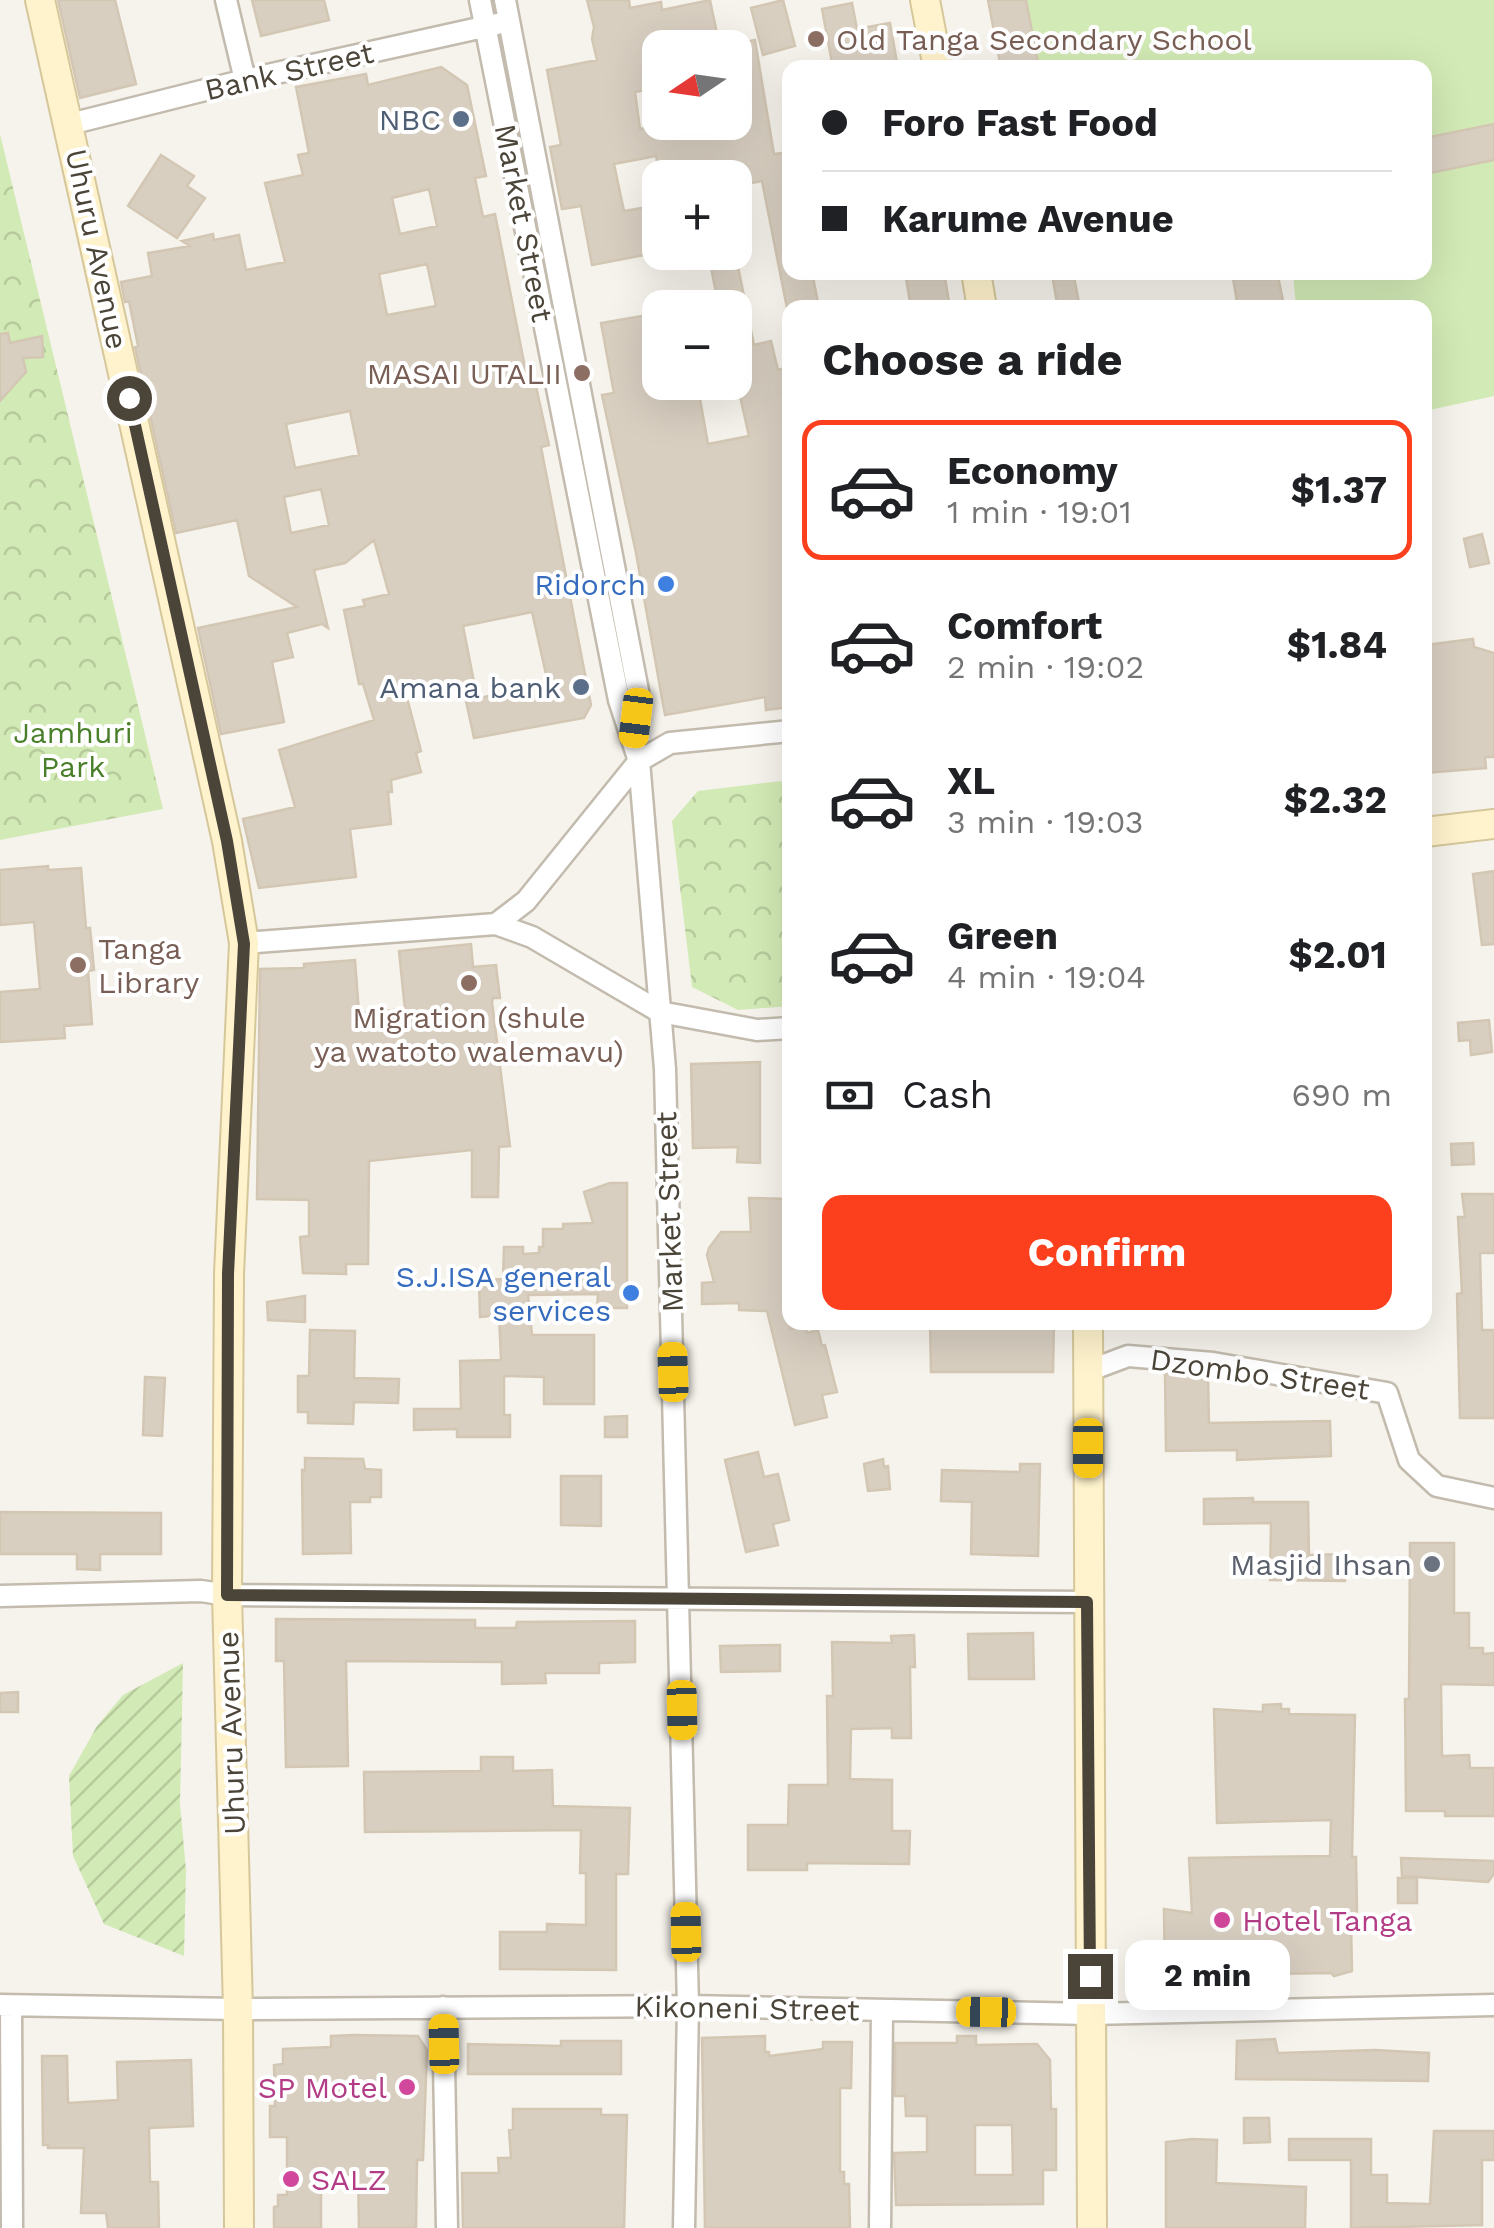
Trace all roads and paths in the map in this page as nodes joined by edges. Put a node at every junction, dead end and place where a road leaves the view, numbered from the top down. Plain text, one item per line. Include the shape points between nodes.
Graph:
1 (40, 0) edge
2 (226, 0) edge
3 (480, 0) edge
4 (925, 0) edge
5 (507, 11) edge
6 (485, 27) junction
7 (936, 60) edge
8 (245, 80) junction
9 (70, 124) junction
10 (782, 732) edge
11 (633, 738) junction
12 (638, 760) junction
13 (1494, 824) edge
14 (1432, 831) edge
15 (496, 924) junction
16 (244, 944) junction
17 (660, 1012) junction
18 (782, 1028) edge
19 (1088, 1330) edge
20 (1088, 1371) junction
21 (1494, 1498) edge
22 (227, 1595) junction
23 (0, 1596) edge
24 (680, 1599) junction
25 (1087, 1602) junction
26 (5, 2006) edge
27 (688, 2006) junction
28 (1494, 2006) edge
29 (443, 2007) junction
30 (238, 2008) junction
31 (882, 2010) junction
32 (1090, 2014) junction
33 (12, 2228) edge
34 (239, 2228) edge
35 (448, 2228) edge
36 (684, 2228) edge
37 (880, 2228) edge
38 (1092, 2228) edge

1 - 9 street, Uhuru Avenue
2 - 8 street
3 - 6 street, Market Street
4 - 7 street
5 - 6 street, Bank Street
5 - 11 street, Market Street via 638,696
6 - 8 street, Bank Street
6 - 11 street, Market Street via 618,700
8 - 9 street, Bank Street
9 - 16 street, Uhuru Avenue
10 - 12 street via 670,743
11 - 12 street, Market Street
12 - 15 street via 526,901
12 - 17 street, Market Street
13 - 14 street
15 - 16 street
15 - 17 street via 532,937
16 - 22 street, Uhuru Avenue via 228,1274
17 - 18 street
17 - 24 street, Market Street
19 - 20 street
20 - 21 street, Dzombo Street via 1128,1356 1388,1392 1409,1460 1437,1486
20 - 25 street
22 - 23 street
22 - 24 street
22 - 30 street, Uhuru Avenue
24 - 25 street
24 - 27 street, Market Street
25 - 32 street
26 - 30 street, Kikoneni Street
26 - 33 street
27 - 29 street, Kikoneni Street
27 - 31 street, Kikoneni Street
27 - 36 street, Market Street
28 - 32 street, Kikoneni Street
29 - 30 street, Kikoneni Street
29 - 35 street
30 - 34 street, Uhuru Avenue
31 - 32 street, Kikoneni Street
31 - 37 street
32 - 38 street

